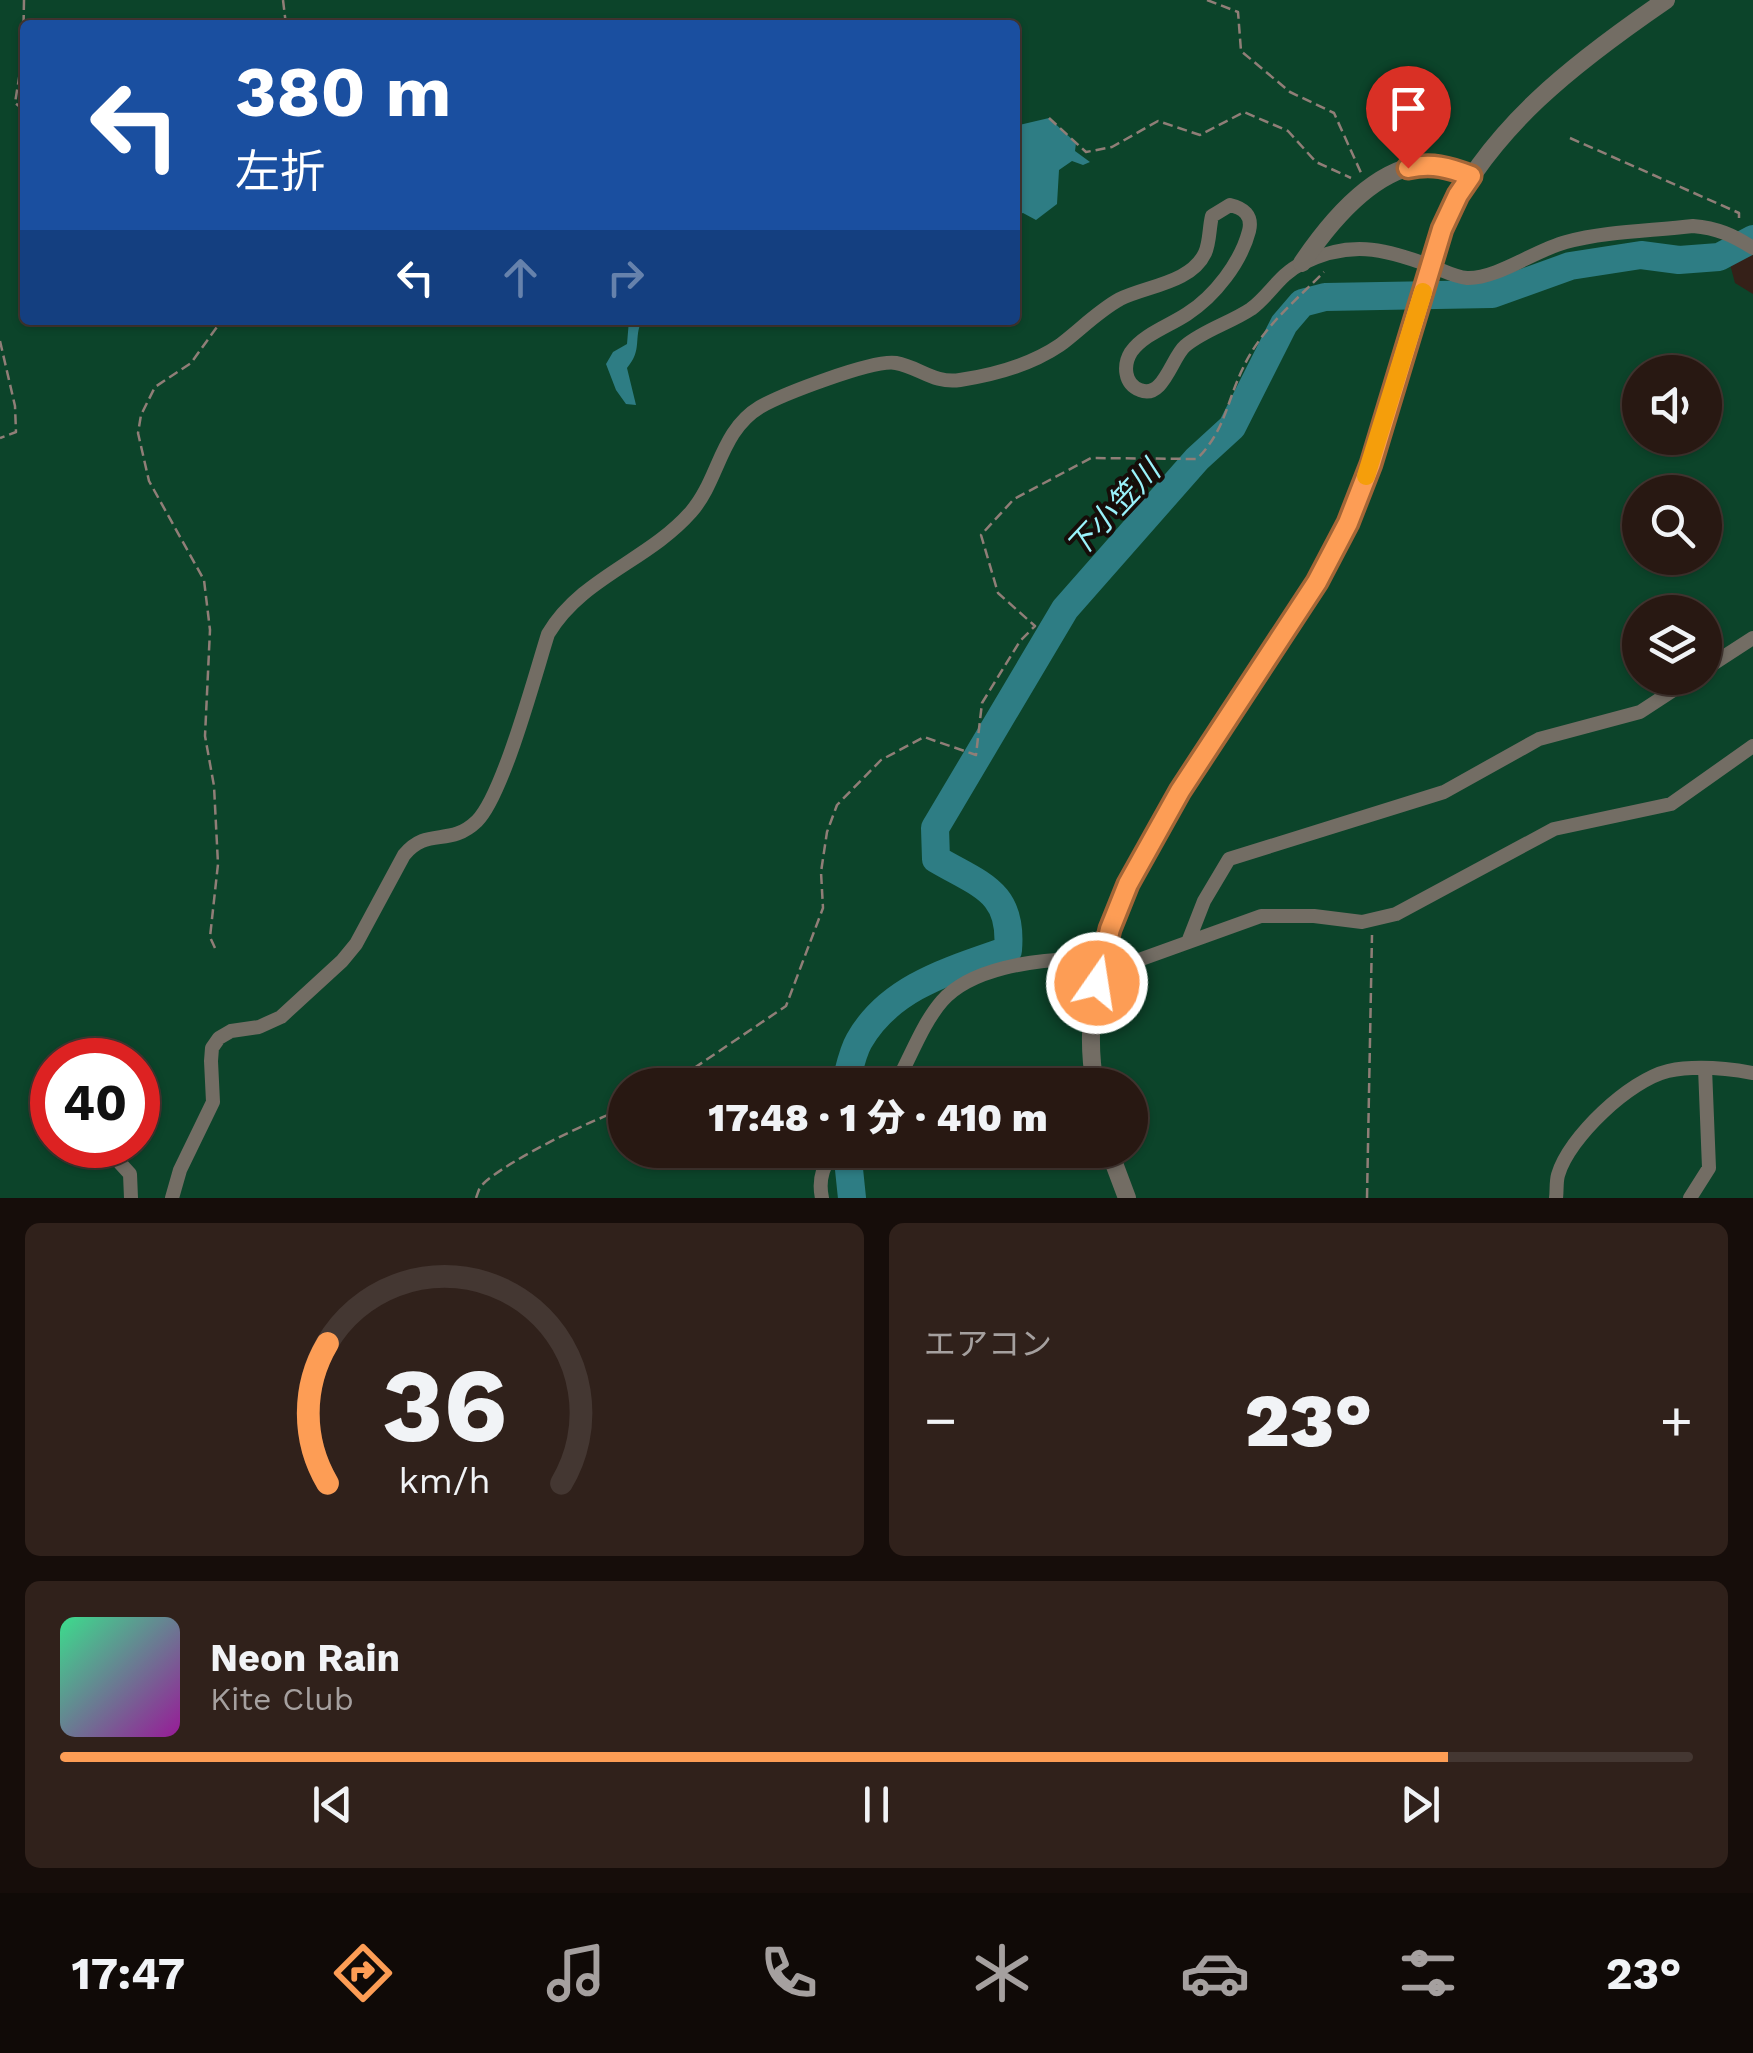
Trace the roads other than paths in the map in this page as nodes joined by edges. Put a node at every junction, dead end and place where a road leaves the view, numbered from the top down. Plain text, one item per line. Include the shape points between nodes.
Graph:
1 (1666, 0) edge
2 (1471, 176) junction
3 (1753, 248) edge
4 (1302, 263) junction
5 (1753, 638) edge
6 (1722, 658) edge
7 (1666, 695) edge
8 (1753, 746) edge
9 (1188, 942) junction
10 (1075, 959) tunnel mouth
11 (1136, 961) tunnel mouth
12 (904, 1068) edge
13 (1094, 1068) edge
14 (1705, 1068) junction
15 (1753, 1073) edge
16 (125, 1168) edge
17 (824, 1168) edge
18 (1116, 1168) edge
19 (131, 1198) edge
20 (172, 1198) edge
21 (822, 1198) edge
22 (1127, 1198) edge
23 (1556, 1198) edge
24 (1690, 1198) edge

1 - 2 street via 1564,76 1516,120
2 - 4 street via 1427,164 1392,173 1366,191
2 - 13 street, bridge via 1442,229 1371,464 1341,535 1180,791 1122,899 1097,983
3 - 4 street via 1713,228 1693,226 1572,240 1483,277 1464,278 1362,247
4 - 20 street via 1251,309 1185,346 1149,392 1127,378 1128,358 1145,338 1191,312 1226,275 1251,224 1240,208 1221,208 1212,216 1206,250 1192,269 1108,306 1044,354 955,381 897,363 861,368 761,406 744,419 701,499 675,529 561,613 480,819 461,834 415,842 356,944 281,1018 219,1038 212,1048 213,1102
5 - 6 street
7 - 9 street via 1640,712 1539,739 1444,792 1229,860
8 - 9 street via 1672,804 1531,838 1396,914 1362,922 1261,916
9 - 11 street
10 - 12 street via 1031,960 957,987 940,1003
14 - 15 street
14 - 23 street via 1643,1080 1600,1116 1565,1160
14 - 24 street via 1709,1168
16 - 19 street
17 - 21 street
18 - 22 street

